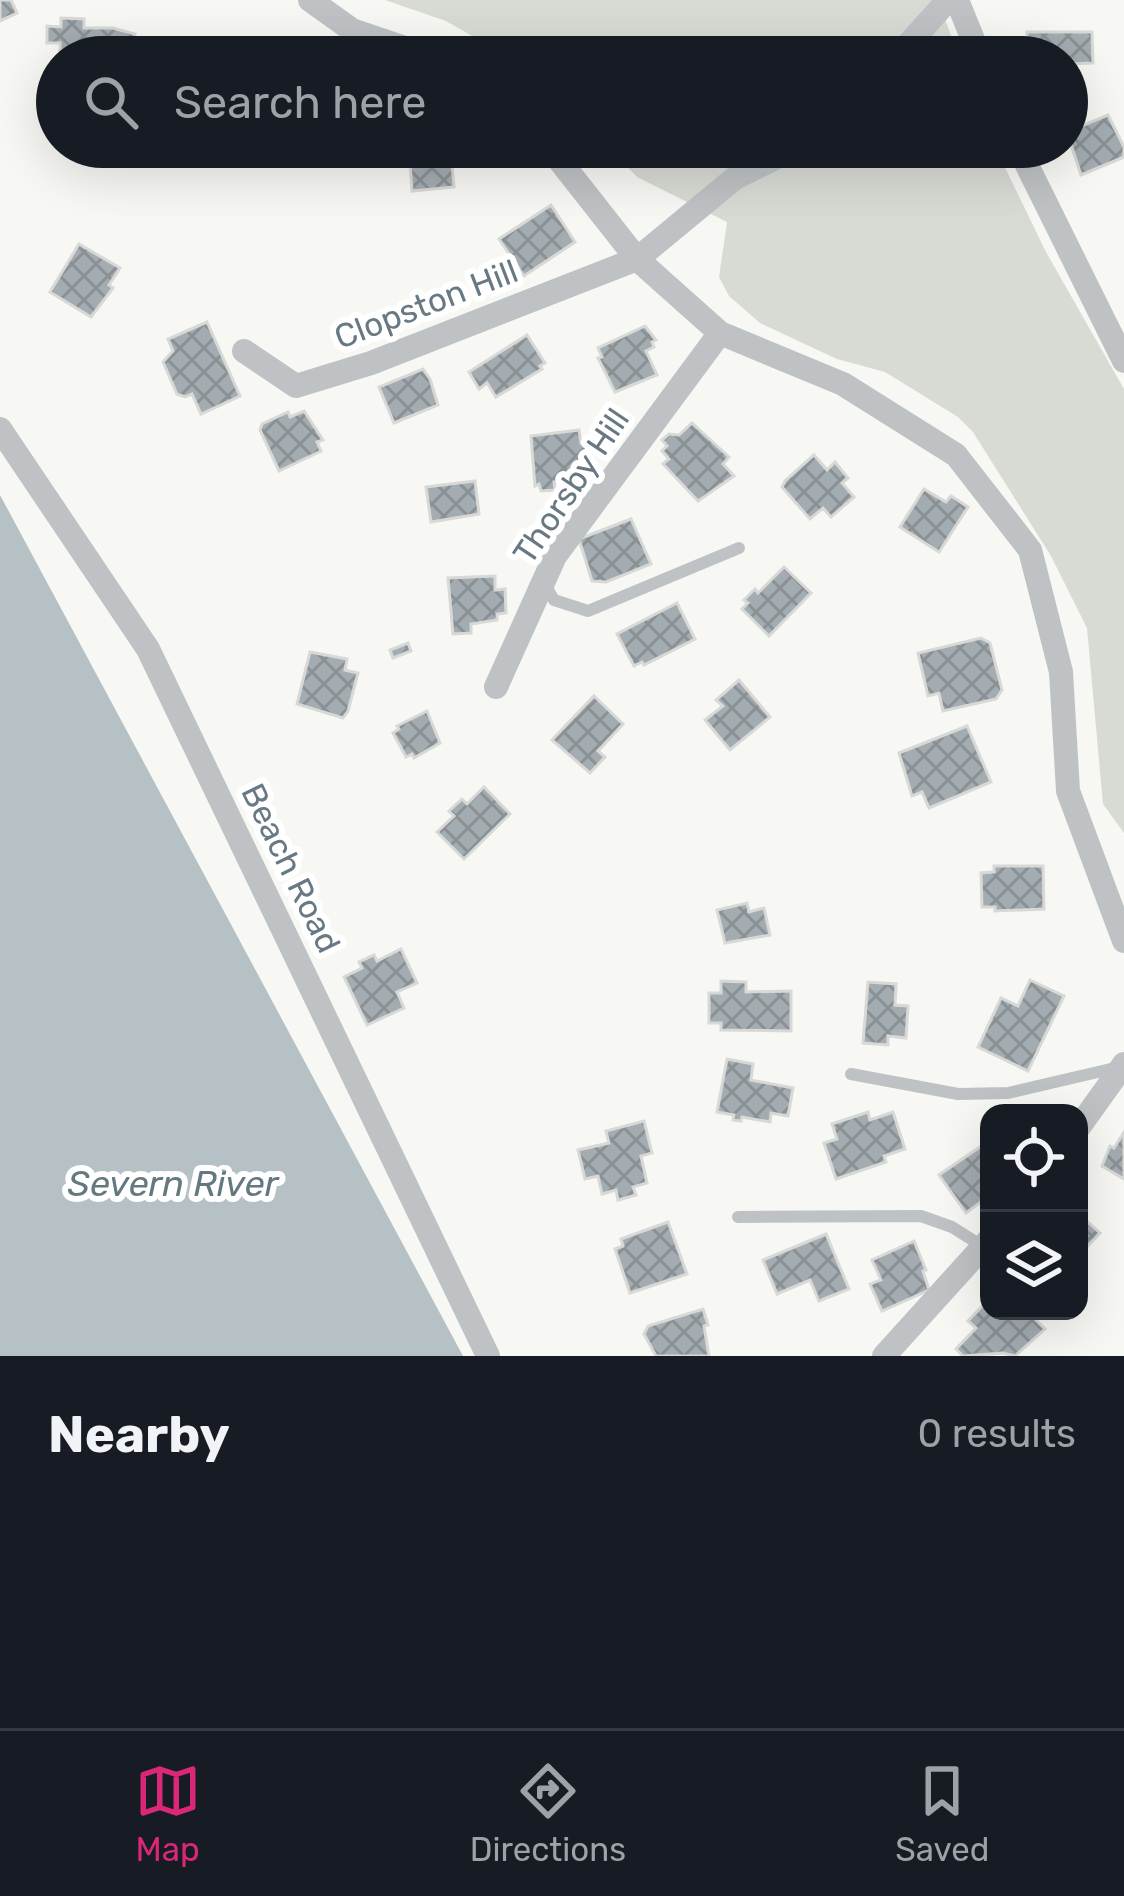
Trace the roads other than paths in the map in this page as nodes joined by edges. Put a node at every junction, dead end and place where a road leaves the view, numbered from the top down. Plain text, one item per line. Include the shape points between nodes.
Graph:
1 (310, 0) edge
2 (952, 0) edge
3 (367, 36) edge
4 (917, 36) edge
5 (970, 36) edge
6 (566, 168) edge
7 (755, 168) edge
8 (1028, 168) edge
9 (637, 259) junction
10 (719, 333) junction
11 (244, 351) dead end
12 (1124, 361) edge
13 (0, 429) edge
14 (739, 548) dead end
15 (543, 582) junction
16 (496, 687) dead end
17 (1124, 941) edge
18 (1123, 1065) edge
19 (850, 1074) dead end
20 (1088, 1114) edge
21 (738, 1217) dead end
22 (980, 1240) edge
23 (980, 1250) edge
24 (488, 1356) edge
25 (884, 1356) edge

1 - 3 street
2 - 4 street
2 - 5 street
6 - 9 street
7 - 9 street, Clopston Hill
8 - 12 street
9 - 10 street
9 - 11 street, Clopston Hill via 296,386
10 - 15 street, Thorsby Hill
10 - 17 street via 843,384 956,455 1030,550 1061,672 1068,791
13 - 24 street, Beach Road via 148,649
14 - 15 lane via 589,611 554,600
15 - 16 street, Thorsby Hill
18 - 19 lane via 1008,1093 958,1094
18 - 20 street
21 - 22 lane via 921,1216
23 - 25 street

